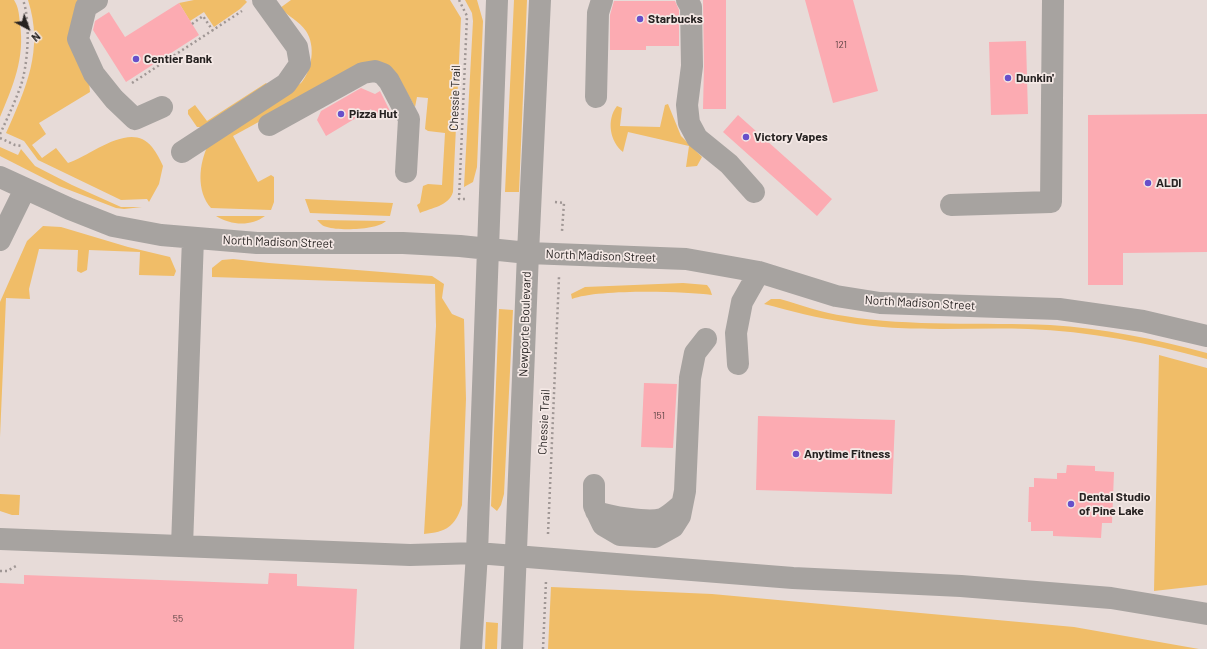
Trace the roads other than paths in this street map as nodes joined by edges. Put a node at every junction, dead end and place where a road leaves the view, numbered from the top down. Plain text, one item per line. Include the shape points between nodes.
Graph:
1 (97, 0) edge
2 (497, 0) edge
3 (540, 0) edge
4 (602, 0) edge
5 (687, 0) edge
6 (1053, 0) edge
7 (254, 4) edge
8 (596, 97) dead end
9 (162, 107) dead end
10 (269, 125) dead end
11 (182, 152) dead end
12 (406, 172) dead end
13 (0, 176) edge
14 (25, 189) junction
15 (754, 192) dead end
16 (951, 205) dead end
17 (193, 238) junction
18 (0, 240) edge
19 (488, 250) junction
20 (528, 252) junction
21 (759, 272) junction
22 (1207, 336) edge
23 (706, 339) dead end
24 (738, 364) dead end
25 (594, 485) dead end
26 (0, 539) edge
27 (182, 546) junction
28 (477, 553) junction
29 (516, 555) junction
30 (1207, 614) edge
31 (472, 649) edge
32 (512, 649) edge

1 - 9 street via 86,7 78,39 94,74 135,119
2 - 19 street
3 - 20 street, Newporte Boulevard
4 - 8 street via 598,13
5 - 15 street via 691,7 692,66 687,105 689,123 697,138 729,164
6 - 16 street via 1051,202
7 - 11 street via 297,47 300,64 286,84
10 - 12 street via 363,73 375,71 383,74 389,81 409,119
13 - 14 street, North Madison Street
14 - 17 street, North Madison Street via 113,226
14 - 18 street
17 - 19 street, North Madison Street via 257,243 403,243
17 - 27 street
19 - 20 street, North Madison Street
19 - 28 street
20 - 21 street, North Madison Street via 686,259
20 - 29 street, Newporte Boulevard
21 - 22 street, North Madison Street via 836,296 880,303 1058,309 1143,321
21 - 24 street via 742,302 736,333
23 - 25 street via 695,353 690,378 685,491 680,516 673,527 655,537 620,535 603,525 594,506
26 - 27 street
27 - 28 street via 410,555
28 - 29 street
28 - 31 street
29 - 30 street via 786,577 961,586 1111,598
29 - 32 street, Newporte Boulevard

